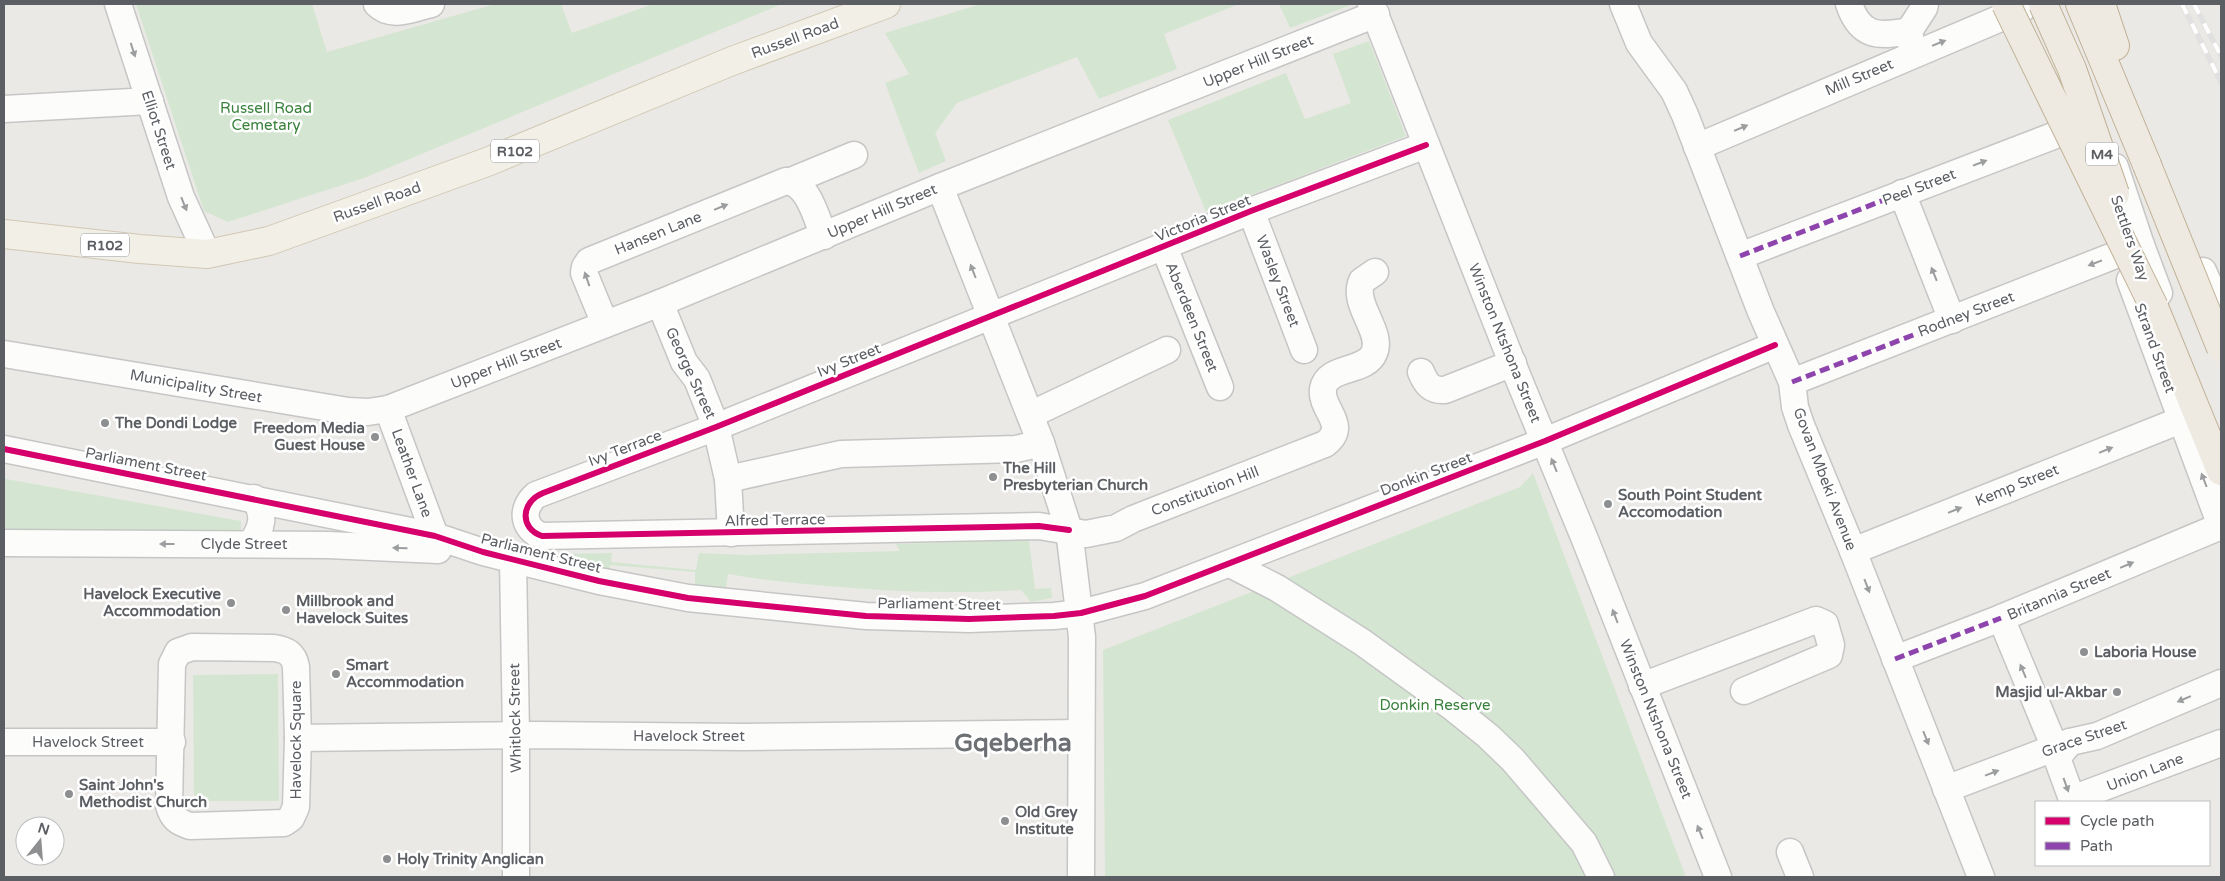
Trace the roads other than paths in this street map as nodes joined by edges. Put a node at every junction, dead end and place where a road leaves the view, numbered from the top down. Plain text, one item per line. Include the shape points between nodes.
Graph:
1 (118, 4) edge
2 (377, 4) edge
3 (431, 4) edge
4 (847, 4) edge
5 (886, 4) edge
6 (1623, 4) edge
7 (1849, 4) edge
8 (1925, 4) edge
9 (2058, 4) edge
10 (2080, 4) edge
11 (2101, 4) edge
12 (2022, 5) edge
13 (1373, 9) edge
14 (1911, 42) junction
15 (732, 61) junction
16 (150, 101) junction
17 (4, 109) edge
18 (2100, 118) junction
19 (2076, 127) junction
20 (1426, 145) junction
21 (1697, 147) junction
22 (854, 155) dead end
23 (2148, 165) junction
24 (2105, 171) junction
25 (791, 181) junction
26 (940, 186) junction
27 (1902, 193) junction
28 (1251, 212) junction
29 (4, 234) edge
30 (824, 236) junction
31 (1164, 248) junction
32 (2131, 249) junction
33 (207, 254) junction
34 (1740, 256) junction
35 (1375, 272) dead end
36 (660, 303) junction
37 (2154, 306) junction
38 (2221, 311) edge
39 (990, 317) junction
40 (1952, 320) junction
41 (605, 324) junction
42 (1775, 345) junction
43 (2221, 348) edge
44 (1167, 350) dead end
45 (1304, 350) dead end
46 (4, 354) edge
47 (1512, 364) junction
48 (1421, 372) dead end
49 (1792, 382) junction
50 (1220, 387) dead end
51 (388, 409) junction
52 (1030, 415) junction
53 (2181, 420) junction
54 (711, 429) junction
55 (1545, 441) junction
56 (1042, 443) junction
57 (2221, 446) edge
58 (4, 449) edge
59 (2221, 471) edge
60 (728, 478) junction
61 (543, 492) joint
62 (254, 498) junction
63 (2221, 526) edge
64 (1069, 530) junction
65 (722, 533) junction
66 (435, 536) junction
67 (4, 543) edge
68 (251, 544) junction
69 (1853, 551) junction
70 (483, 552) junction
71 (513, 560) junction
72 (1230, 564) junction
73 (1081, 613) junction
74 (2001, 618) junction
75 (1895, 659) junction
76 (2221, 683) edge
77 (1642, 686) junction
78 (1744, 691) dead end
79 (1081, 733) junction
80 (516, 735) junction
81 (298, 738) junction
82 (4, 742) edge
83 (172, 742) junction
84 (2221, 743) edge
85 (2062, 745) junction
86 (1946, 789) junction
87 (1790, 852) dead end
88 (516, 877) edge
89 (1081, 877) edge
90 (1600, 877) edge
91 (1718, 877) edge
92 (1800, 877) edge
93 (1981, 877) edge

1 -> 16 street, Elliot Street
2 - 3 street via 396,13
4 - 15 main road, Russell Road
5 - 15 main road, Russell Road
6 - 21 street, Govan Mbeki Avenue via 1640,43 1674,91
7 - 14 street via 1854,19 1864,29 1878,34 1894,34
8 - 14 street
9 - 18 street, Strand Street
10 - 23 highway, M4
11 - 23 highway
14 -> 12 street, Mill Street
12 - 19 street, Strand Street
12 - 37 highway, bridge
12 - 37 highway, Settlers Way / M4, bridge via 2072,69
13 - 20 street, Winston Ntshona Street
13 - 26 street, Upper Hill Street
21 -> 14 street, Mill Street
15 - 33 main road, Russell Road / R102 via 488,162 269,241
16 - 17 street
16 -> 33 street, Elliot Street via 181,197
18 - 19 street, Peel Street
18 - 24 street, Strand Street
19 - 24 street, Strand Street
27 -> 19 street, Peel Street
20 - 28 street, Victoria Street
20 - 47 street, Winston Ntshona Street
21 - 34 street, Govan Mbeki Avenue
22 - 25 street, Hansen Lane
23 - 43 highway, M4, bridge
24 - 32 street, Strand Street
24 - 38 street via 2137,168 2157,178 2173,199
25 - 30 street via 802,188
41 -> 25 street, Hansen Lane via 584,273 589,261
26 - 30 street, Upper Hill Street
39 -> 26 street
27 - 34 street, Peel Street
40 -> 27 street
28 - 31 street, Victoria Street
28 - 45 street, Wasley Street
29 - 33 main road, Russell Road / R102 via 140,250
30 - 36 street, Upper Hill Street
31 - 39 street, Victoria Street
31 - 50 street, Aberdeen Street
32 -> 40 street, Rodney Street
32 - 53 street, Strand Street
32 - 57 street, Strand Street
34 - 42 street, Govan Mbeki Avenue
35 - 64 street, Constitution Hill via 1362,281 1358,294 1374,337 1374,354 1370,360 1332,376 1326,382 1323,394 1336,427 1325,444 1116,528 1086,534
36 - 41 street, Upper Hill Street
36 - 54 street, George Street via 684,362 697,379
37 - 59 highway, Settlers Way / M4
39 - 52 street
39 - 54 street, Ivy Street
40 - 49 street, Rodney Street
41 - 51 street, Upper Hill Street
42 - 49 street, Govan Mbeki Avenue
42 - 55 street, Donkin Street
44 - 52 street
46 - 51 street, Municipality Street via 348,411
47 - 48 street via 1445,390 1433,389
47 - 55 street, Winston Ntshona Street
49 - 69 street, Govan Mbeki Avenue via 1801,425
51 - 66 street, Leather Lane
52 - 56 street
63 -> 53 street, Strand Street
69 -> 53 street, Kemp Street
54 - 60 street, George Street
54 - 61 street, Ivy Terrace
54 - 65 street, George Street
55 - 72 street, Donkin Street
77 -> 55 street, Winston Ntshona Street
56 - 60 street via 1016,449 841,454
56 - 64 street
58 - 62 street, Parliament Street
60 - 65 street, George Street
61 - 65 street, Alfred Terrace via 531,500 526,512 528,526 533,533 542,536
62 - 66 street, Parliament Street
62 - 68 street via 262,519
74 -> 63 street, Britannia Street
64 - 65 street, Alfred Terrace via 1039,526
64 - 73 street
66 - 70 street, Parliament Street
68 -> 67 street, Clyde Street
70 -> 68 street, Clyde Street
69 -> 75 street, Govan Mbeki Avenue
70 - 71 street, Parliament Street
71 - 73 street, Parliament Street via 688,598 798,610 969,619
71 - 80 street, Whitlock Street
72 - 73 street, Donkin Street via 1145,596
72 - 90 street via 1277,588 1362,642 1488,736 1514,760 1584,843
73 - 79 street
74 - 75 street, Britannia Street
85 -> 74 street
75 -> 86 street, Govan Mbeki Avenue
76 -> 85 street, Grace Street via 2097,736
77 - 78 street via 1816,620 1825,624 1831,645 1829,655
91 -> 77 street, Winston Ntshona Street
79 - 80 street, Havelock Street via 754,737
79 - 89 street
80 - 81 street, Havelock Street
80 - 88 street, Whitlock Street
81 - 83 street, Havelock Square via 294,813 284,824 269,825 190,826 172,817 169,806
81 - 83 street, Havelock Square via 296,667 290,653 274,648 192,647 178,652 173,659
82 - 83 street, Havelock Street
85 -> 84 street, Union Lane via 2057,758 2072,798
86 -> 85 street, Grace Street
86 - 93 street, Govan Mbeki Avenue
87 - 92 street

